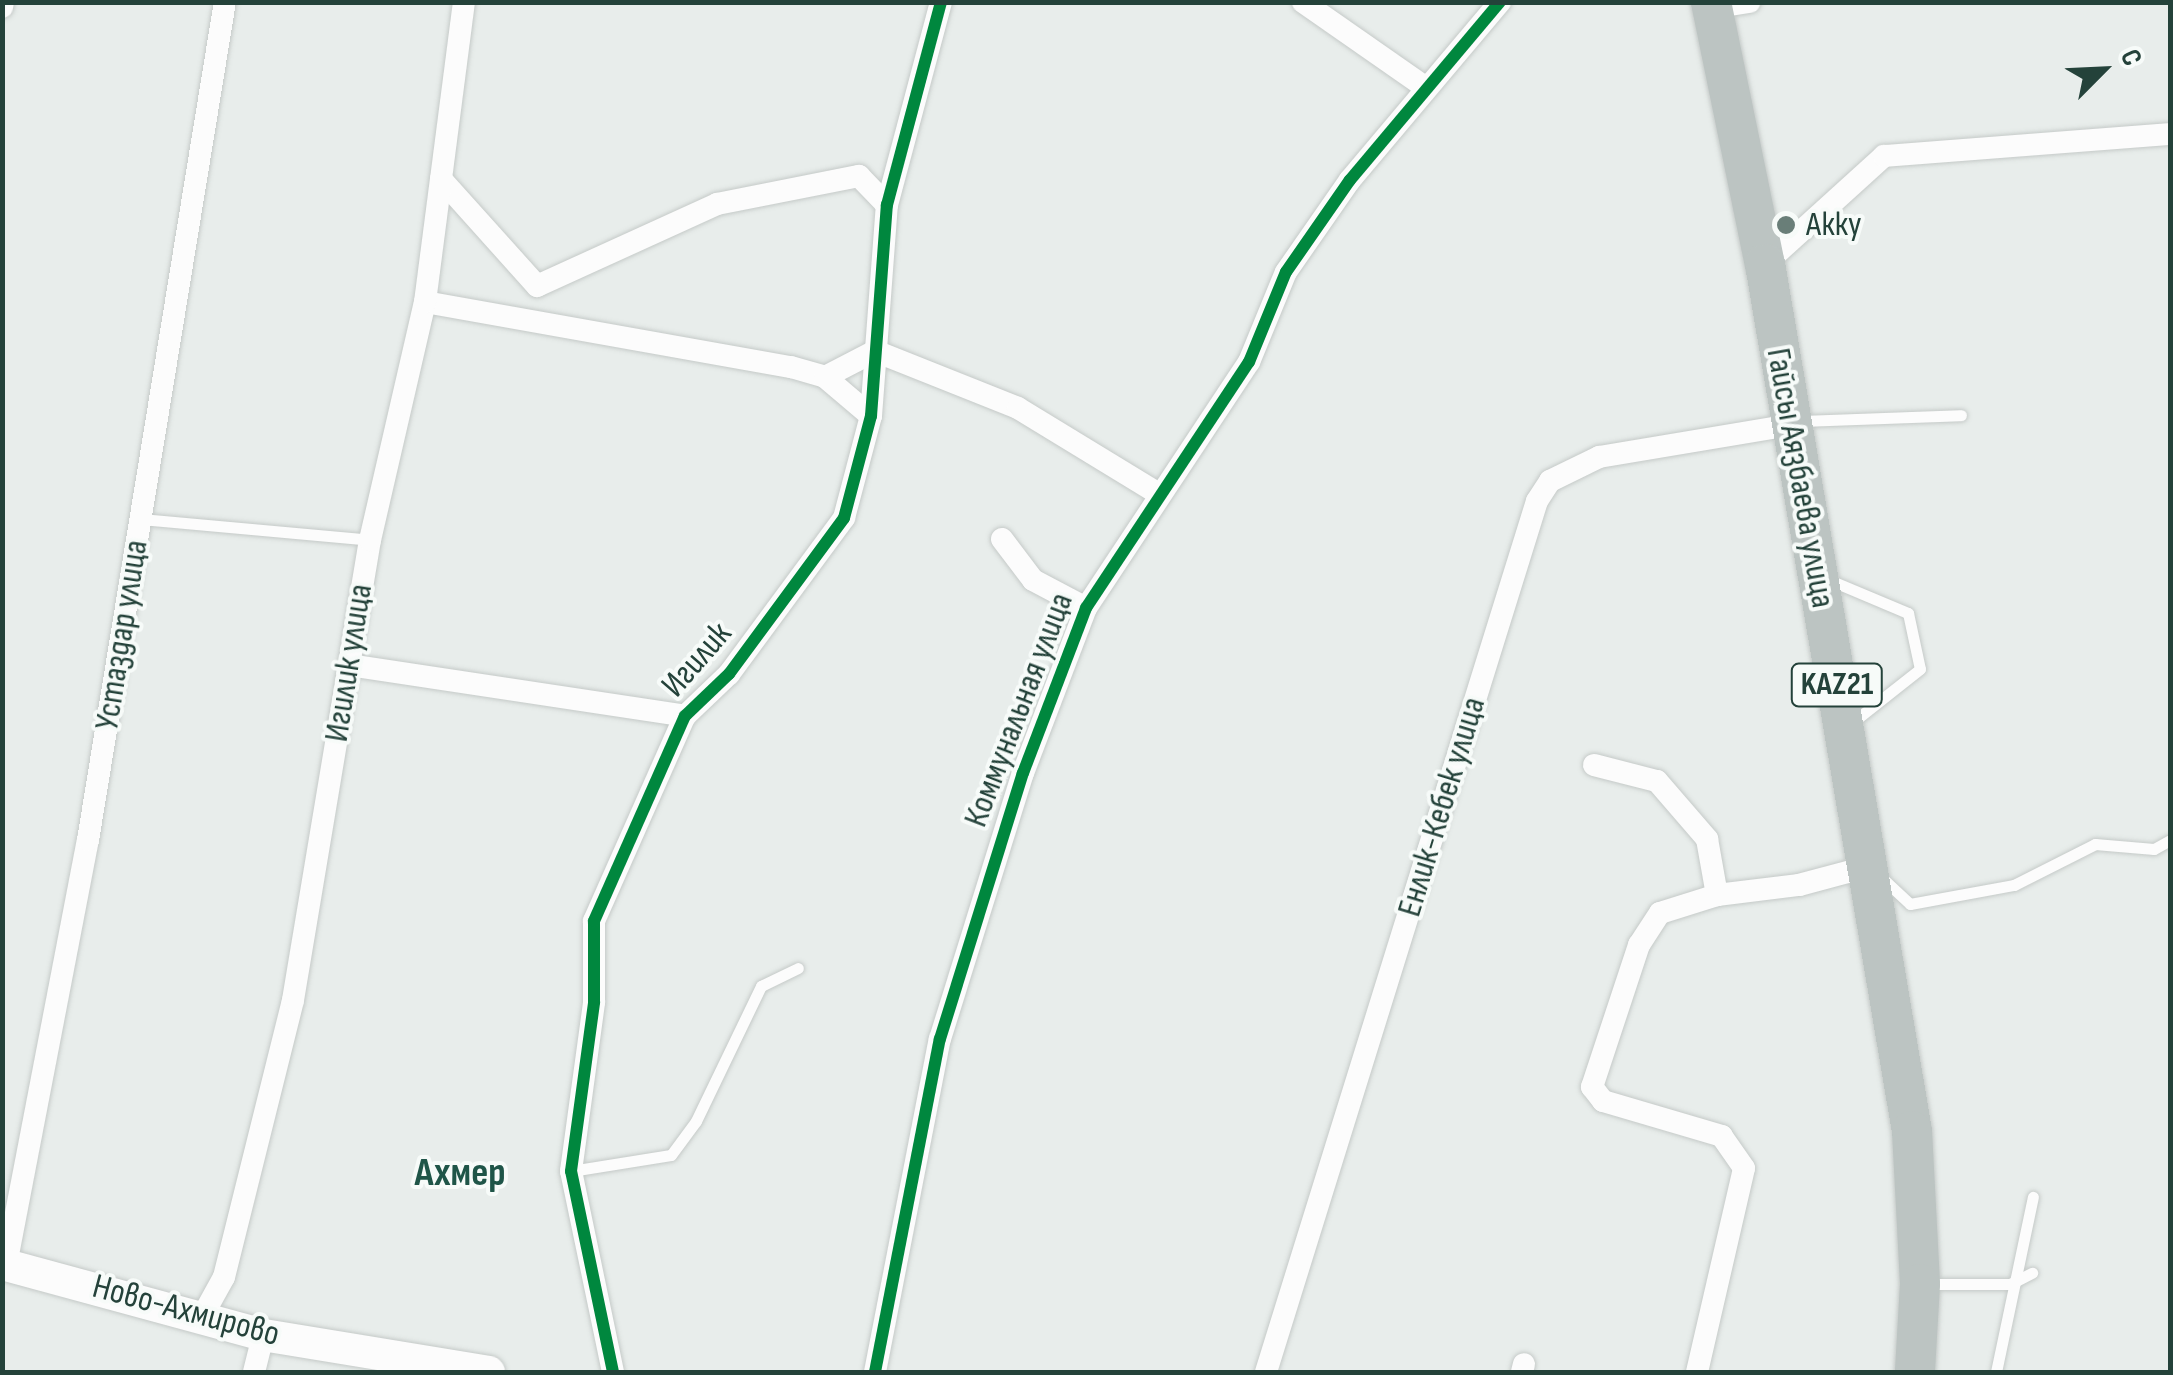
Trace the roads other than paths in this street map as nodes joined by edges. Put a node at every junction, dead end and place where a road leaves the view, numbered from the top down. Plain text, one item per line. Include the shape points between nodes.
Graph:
1 (225, 2) edge
2 (464, 2) edge
3 (941, 2) edge
4 (1304, 2) edge
5 (1500, 2) edge
6 (1724, 4) edge
7 (1424, 87) junction
8 (2170, 134) edge
9 (441, 179) junction
10 (887, 205) junction
11 (1764, 264) junction
12 (425, 302) junction
13 (874, 352) junction
14 (825, 377) junction
15 (1961, 414) dead end
16 (870, 416) junction
17 (1790, 425) junction
18 (1157, 493) junction
19 (140, 519) junction
20 (370, 540) junction
21 (1002, 540) dead end
22 (1816, 574) junction
23 (1086, 608) junction
24 (349, 666) junction
25 (684, 716) junction
26 (1846, 728) junction
27 (1594, 765) dead end
28 (2170, 840) edge
29 (1870, 866) junction
30 (1716, 895) junction
31 (798, 968) dead end
32 (572, 1171) junction
33 (2032, 1197) dead end
34 (4, 1264) edge
35 (2032, 1274) dead end
36 (1920, 1284) junction
37 (2010, 1284) junction
38 (203, 1314) junction
39 (263, 1335) junction
40 (254, 1372) edge
41 (489, 1372) edge
42 (613, 1372) edge
43 (875, 1372) edge
44 (1266, 1372) edge
45 (1697, 1372) edge
46 (1915, 1372) edge
47 (1996, 1372) edge

1 - 19 street, Устаздар улица
2 - 9 street, Игилик улица
3 - 10 street, Игилик
4 - 7 street
5 - 7 street, Коммунальная улица
6 - 11 highway, Гайсы Аязбаева улица / KAZ21
7 - 18 street, Коммунальная улица via 1286,272 1249,362
8 - 11 street via 1884,156
9 - 10 street via 537,286 717,204 858,176
9 - 12 street, Игилик улица
10 - 13 street, Игилик
11 - 17 highway, Гайсы Аязбаева улица / KAZ21
12 - 14 street
12 - 20 street, Игилик улица
13 - 14 street
13 - 16 street, Игилик
13 - 18 street via 1018,408
14 - 16 street
15 - 17 lane
16 - 25 street, Игилик via 844,518 729,674
17 - 22 highway, Гайсы Аязбаева улица / KAZ21
17 - 44 street, Енлик-Кебек улица via 1598,457 1550,481 1537,500
18 - 23 street, Коммунальная улица
19 - 20 lane
19 - 34 street, Устаздар улица via 88,840
20 - 24 street, Игилик улица
21 - 23 street, Коммунальная улица via 1033,580
22 - 26 highway, Гайсы Аязбаева улица / KAZ21
22 - 26 lane via 1908,613 1920,669
23 - 43 street, Коммунальная улица via 1023,774 940,1039
24 - 25 street
24 - 38 street, Игилик улица via 294,1000 224,1277
25 - 32 street, Игилик via 594,921 594,1002
26 - 29 highway, Гайсы Аязбаева улица / KAZ21
27 - 30 street via 1657,781 1707,839
28 - 29 lane via 2154,848 2094,844 2014,885 1910,904
29 - 30 street via 1799,885
29 - 36 highway, Гайсы Аязбаева улица / KAZ21 via 1912,1131
30 - 45 street via 1660,913 1639,945 1592,1087 1603,1101 1722,1136 1744,1168
31 - 32 lane via 761,986 696,1121 671,1156
32 - 42 street, Игилик
33 - 37 lane
34 - 38 street, Ново-Ахмирово
35 - 37 lane
36 - 37 lane
36 - 46 highway, Гайсы Аязбаева улица / KAZ21
37 - 47 lane
38 - 39 street, Ново-Ахмирово
39 - 40 street
39 - 41 street, Ново-Ахмирово

